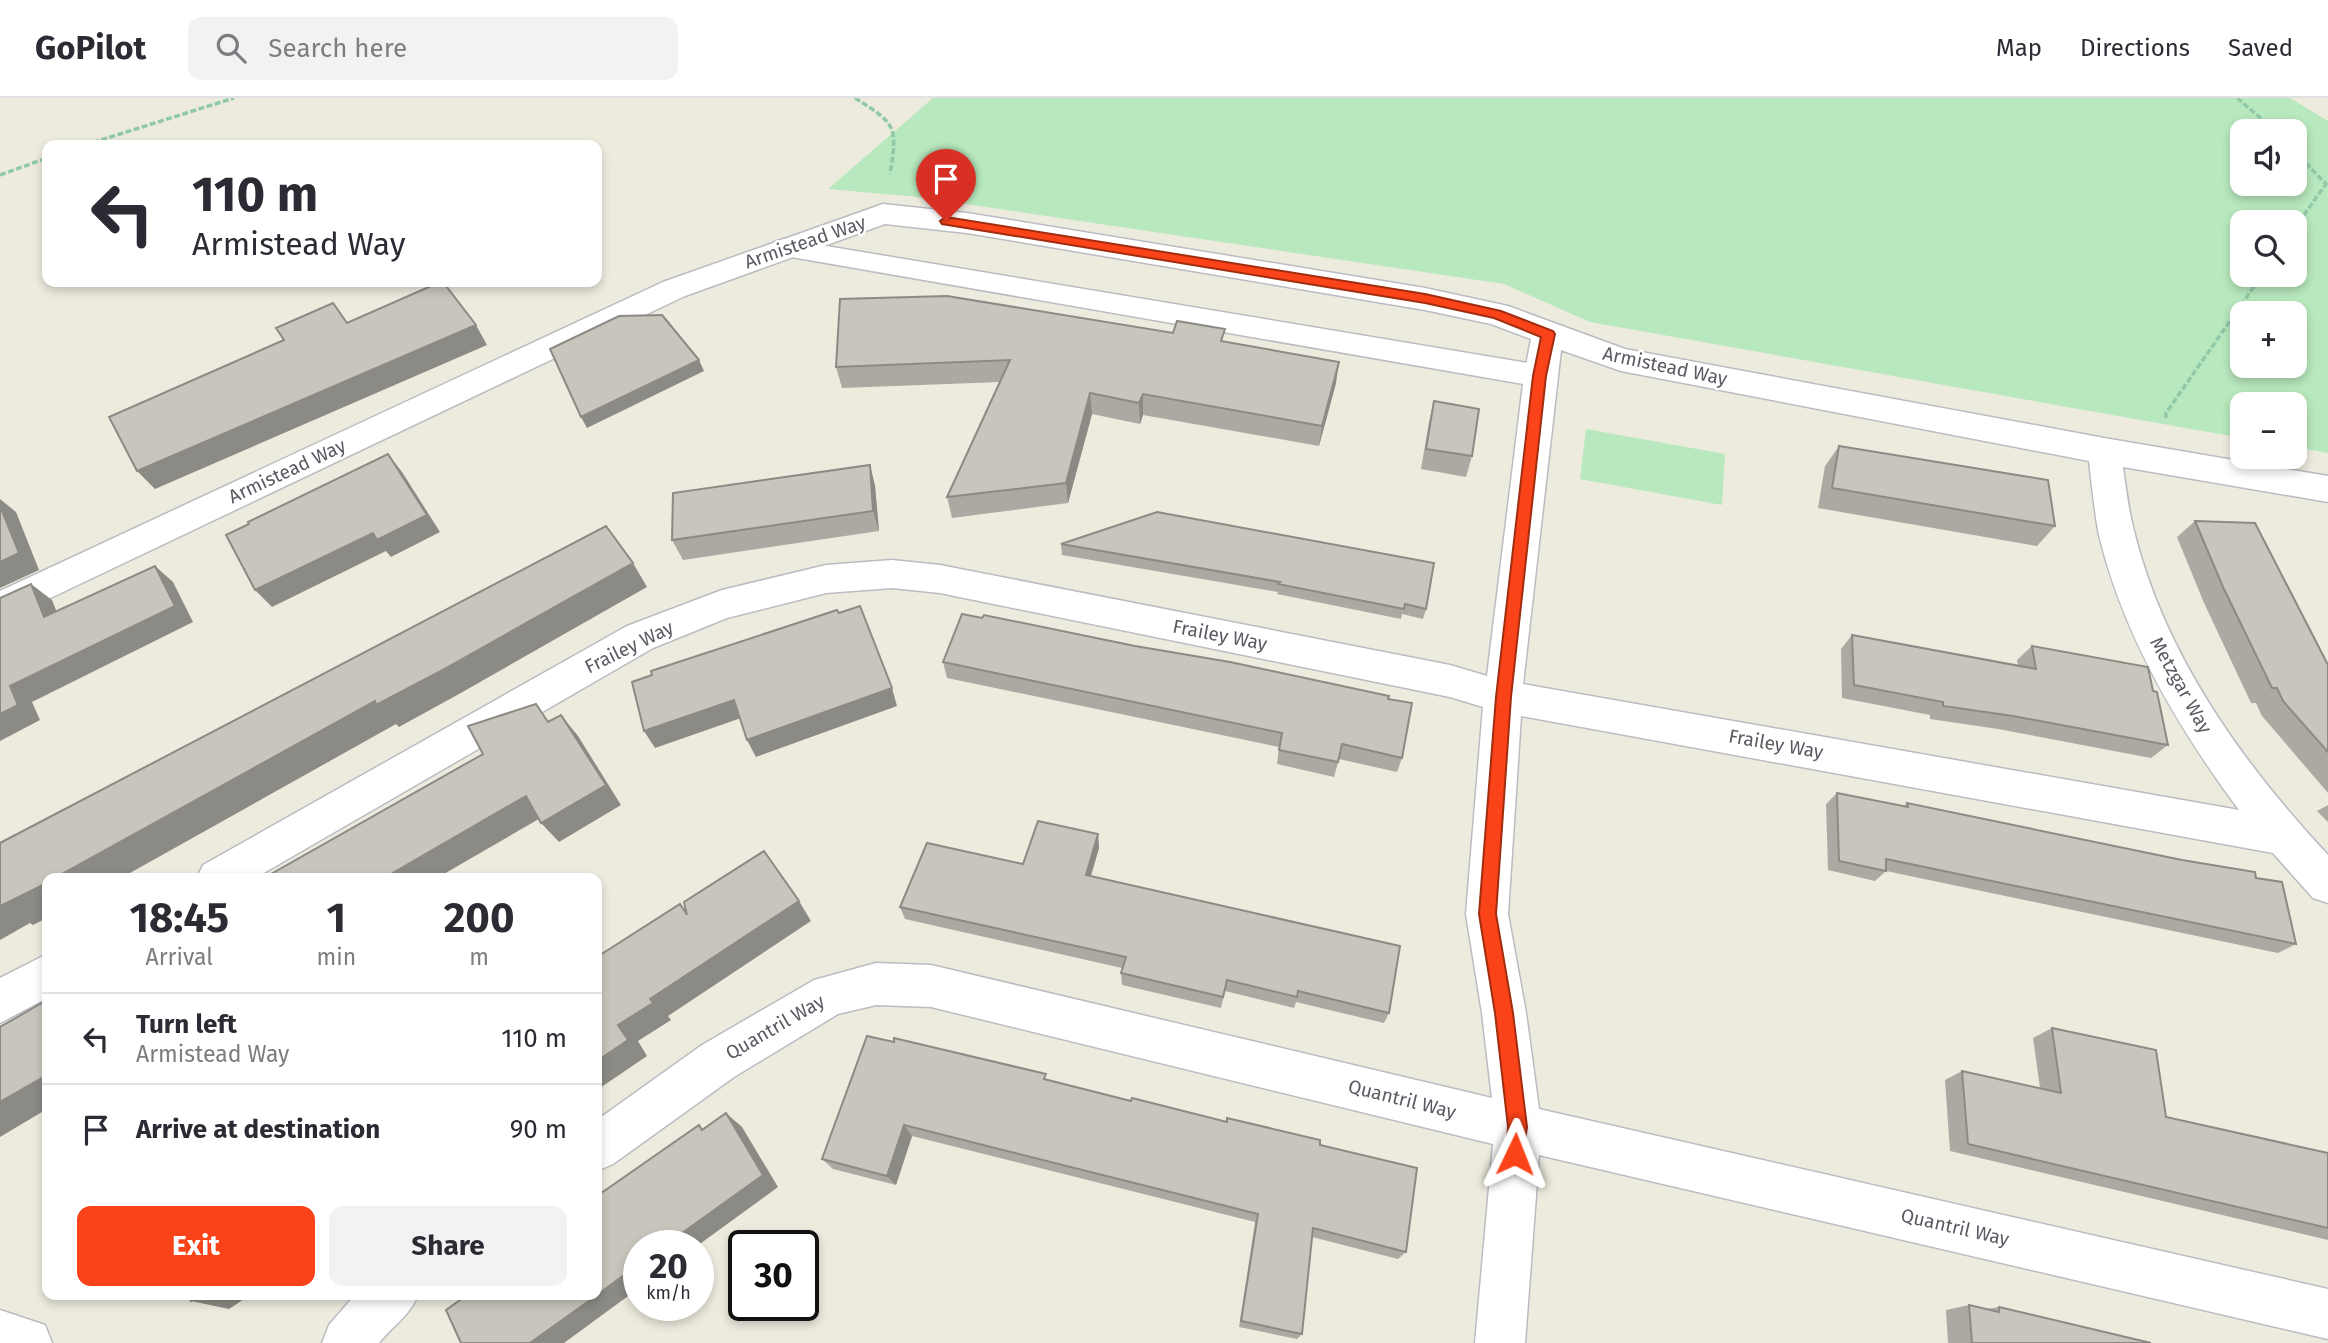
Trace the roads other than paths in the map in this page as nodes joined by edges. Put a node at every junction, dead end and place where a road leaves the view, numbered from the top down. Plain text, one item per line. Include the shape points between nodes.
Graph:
1 (784, 248) junction
2 (1548, 334) junction
3 (1540, 376) junction
4 (2104, 451) junction
5 (2328, 489) edge
6 (0, 607) edge
7 (1503, 697) junction
8 (2282, 836) junction
9 (227, 873) edge
10 (2328, 884) edge
11 (42, 978) edge
12 (0, 1002) edge
13 (1518, 1127) junction
14 (602, 1144) edge
15 (387, 1300) edge
16 (2328, 1314) edge
17 (0, 1335) edge
18 (27, 1343) edge
19 (347, 1343) edge
20 (1500, 1343) edge

1 - 2 street, Armistead Way via 883,214 980,225 1425,299 1497,314
1 - 3 lane
1 - 6 street, Armistead Way via 674,289
2 - 3 street
2 - 4 street, Armistead Way via 1621,360
3 - 7 street
4 - 5 street, Armistead Way
4 - 8 street, Metzgar Way via 2120,545 2155,643 2208,734
7 - 8 street, Frailey Way
7 - 9 street, Frailey Way via 1450,681 940,579 892,574 826,579 723,605 640,637
7 - 13 street via 1488,914
8 - 10 street, Metzgar Way
11 - 12 street
13 - 14 street, Quantril Way via 931,986 876,984 829,995 718,1060
13 - 16 street, Quantril Way
13 - 20 street
15 - 19 street
17 - 18 street

